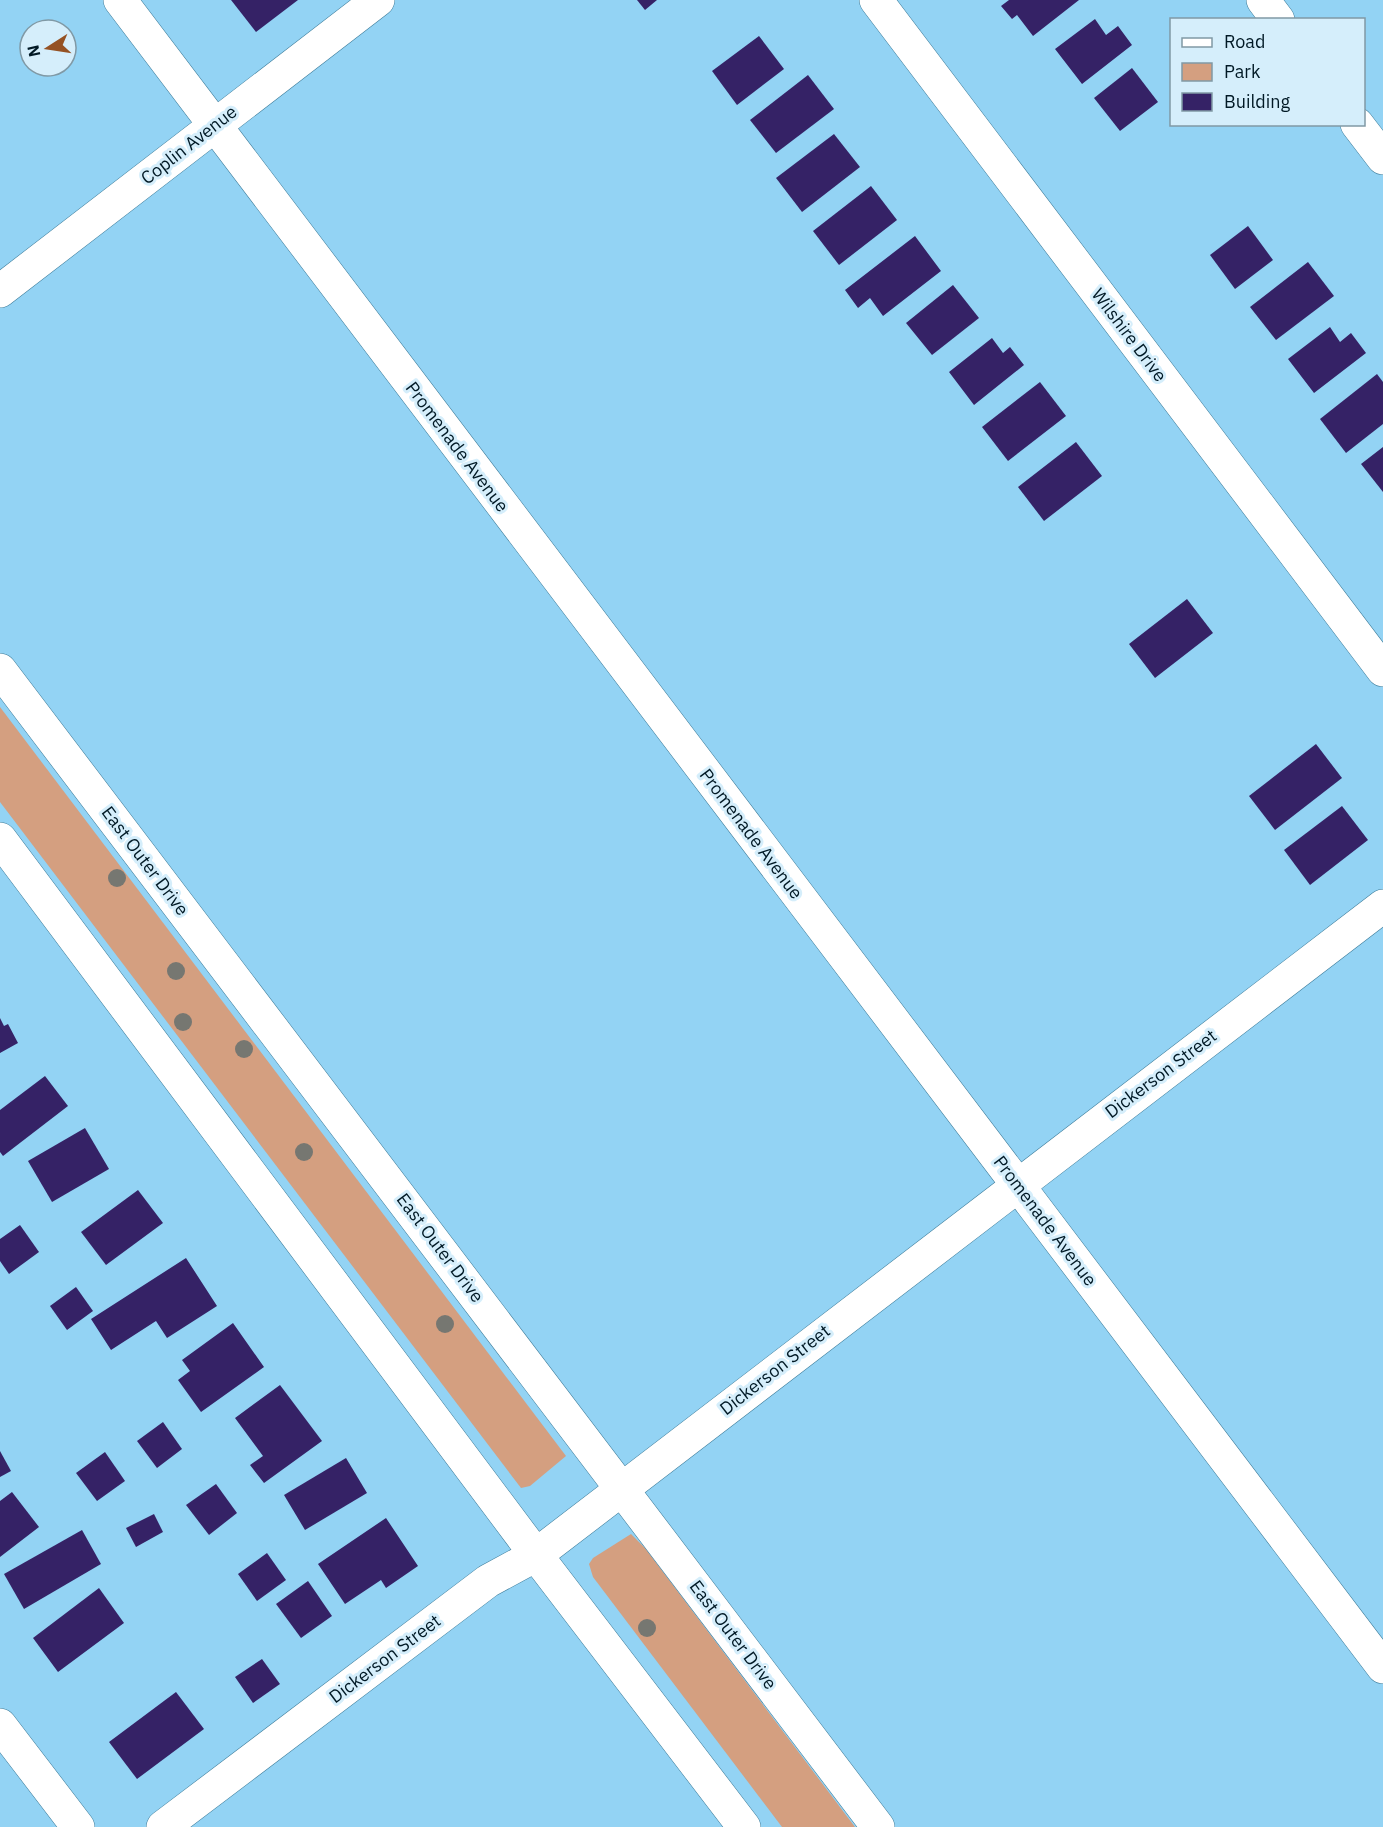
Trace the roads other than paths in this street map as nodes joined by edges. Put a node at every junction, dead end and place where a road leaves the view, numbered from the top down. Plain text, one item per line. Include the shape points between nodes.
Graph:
1 (120, 0) edge
2 (378, 0) edge
3 (876, 0) edge
4 (1263, 0) edge
5 (1276, 18) edge
6 (213, 126) junction
7 (1359, 126) edge
8 (1383, 158) edge
9 (0, 291) edge
10 (0, 670) edge
11 (1383, 670) edge
12 (0, 839) edge
13 (1383, 906) edge
14 (1017, 1184) junction
15 (622, 1488) junction
16 (536, 1555) junction
17 (1383, 1667) edge
18 (0, 1725) edge
19 (78, 1827) edge
20 (163, 1827) edge
21 (744, 1827) edge
22 (878, 1827) edge

1 - 6 street, Promenade Avenue
2 - 6 street, Coplin Avenue
3 - 11 street, Wilshire Drive
4 - 5 street
6 - 9 street, Coplin Avenue
6 - 14 street, Promenade Avenue
7 - 8 street
10 - 15 street, East Outer Drive
12 - 16 street
13 - 14 street, Dickerson Street
14 - 15 street, Dickerson Street
14 - 17 street, Promenade Avenue
15 - 16 street, Dickerson Street
15 - 22 street, East Outer Drive
16 - 20 street, Dickerson Street via 488,1581
16 - 21 street
18 - 19 street

